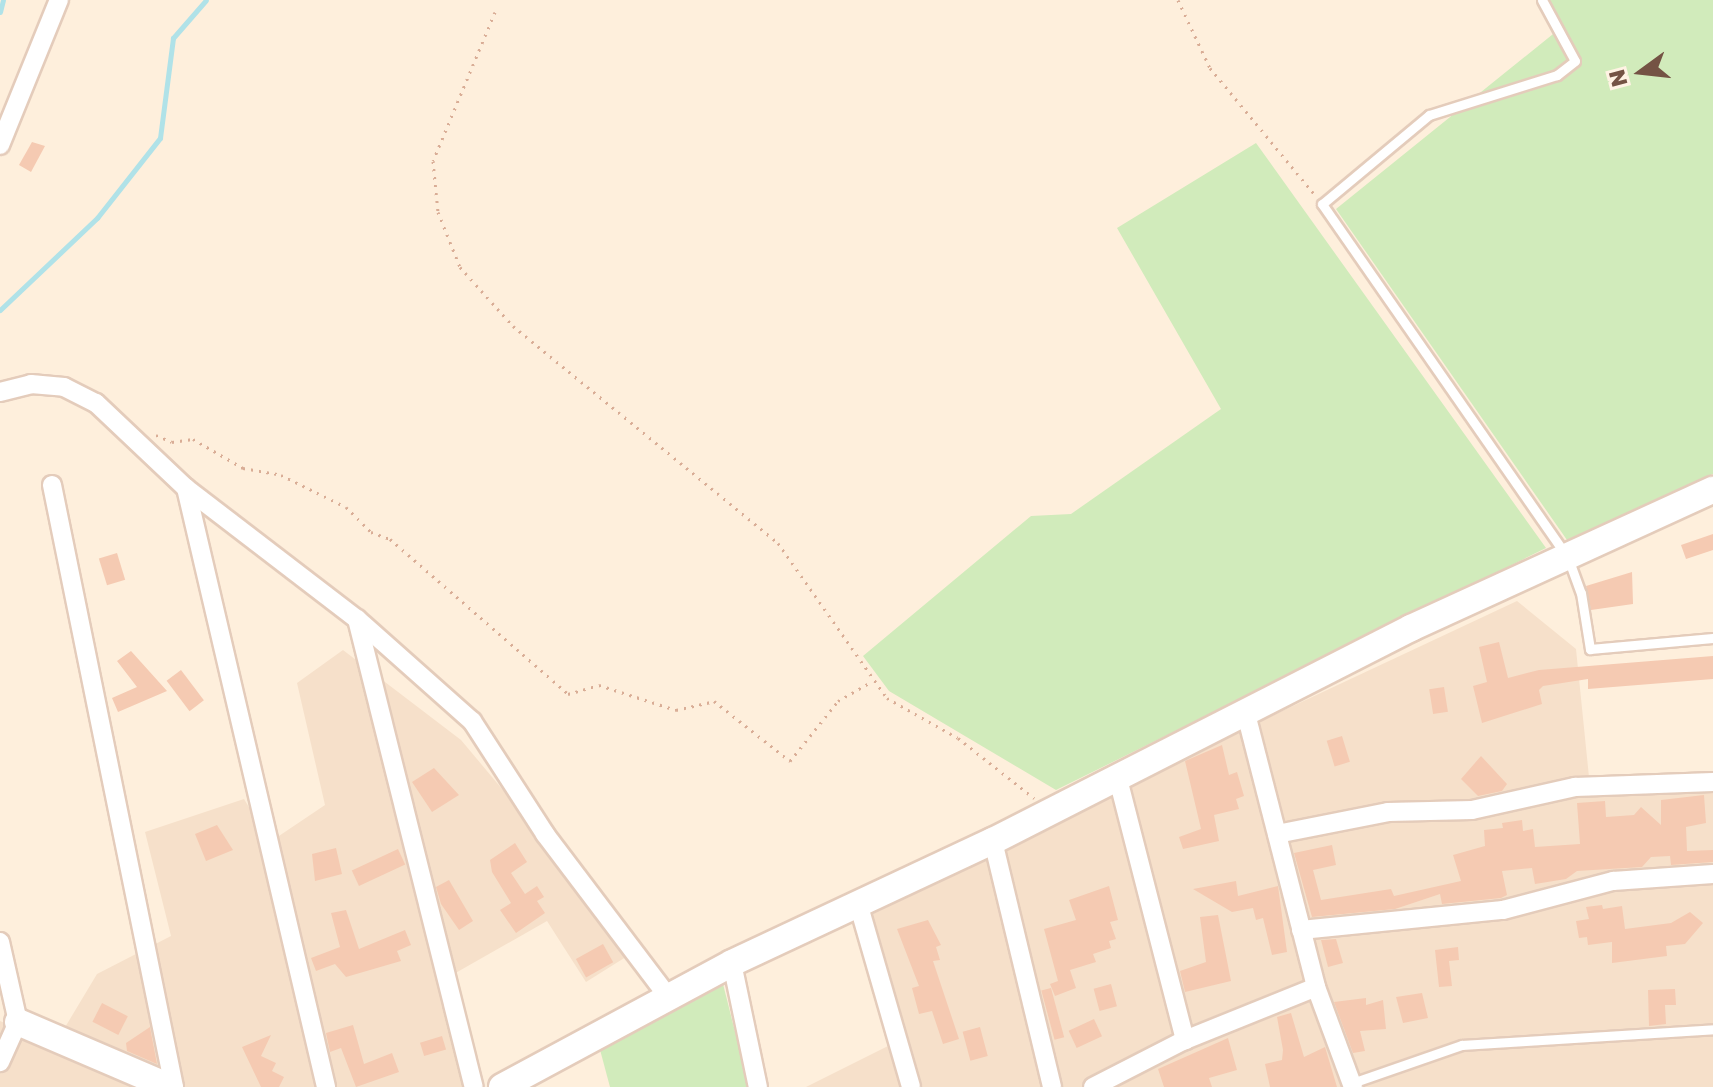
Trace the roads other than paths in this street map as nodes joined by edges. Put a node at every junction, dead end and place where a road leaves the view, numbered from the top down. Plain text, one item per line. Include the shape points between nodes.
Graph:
1 (59, 0) edge
2 (1542, 0) edge
3 (0, 145) edge
4 (0, 392) edge
5 (52, 485) dead end
6 (186, 488) junction
7 (1713, 490) edge
8 (1568, 558) junction
9 (357, 619) junction
10 (1713, 638) edge
11 (1245, 710) junction
12 (1117, 775) junction
13 (1713, 782) edge
14 (1277, 834) junction
15 (993, 841) junction
16 (1713, 874) edge
17 (858, 903) junction
18 (1301, 930) junction
19 (0, 942) edge
20 (732, 963) junction
21 (1316, 987) junction
22 (670, 999) junction
23 (9, 1018) edge
24 (1713, 1029) edge
25 (1185, 1040) junction
26 (0, 1062) edge
27 (1352, 1085) edge
28 (172, 1087) edge
29 (326, 1087) edge
30 (474, 1087) edge
31 (502, 1087) edge
32 (758, 1087) edge
33 (911, 1087) edge
34 (1052, 1087) edge
35 (1093, 1087) edge

1 - 3 street
2 - 8 lane via 1575,61 1557,75 1429,115 1322,204
4 - 6 street via 31,384 64,387 96,403
5 - 28 street
6 - 9 street
6 - 29 street
7 - 8 street
8 - 10 lane via 1581,593 1590,649 1661,638
8 - 11 street
9 - 22 street via 472,721 545,834
9 - 30 street
11 - 12 street
11 - 14 street
12 - 15 street
12 - 25 street
13 - 14 street via 1575,787 1472,810 1388,812
14 - 18 street
15 - 17 street
15 - 34 street
16 - 18 street via 1613,881 1503,910
17 - 20 street
17 - 33 street
18 - 21 street
19 - 23 street
20 - 22 street
20 - 32 street
21 - 25 street
21 - 27 street
22 - 31 street
23 - 26 street
23 - 28 street
24 - 27 lane via 1462,1045
25 - 35 street

